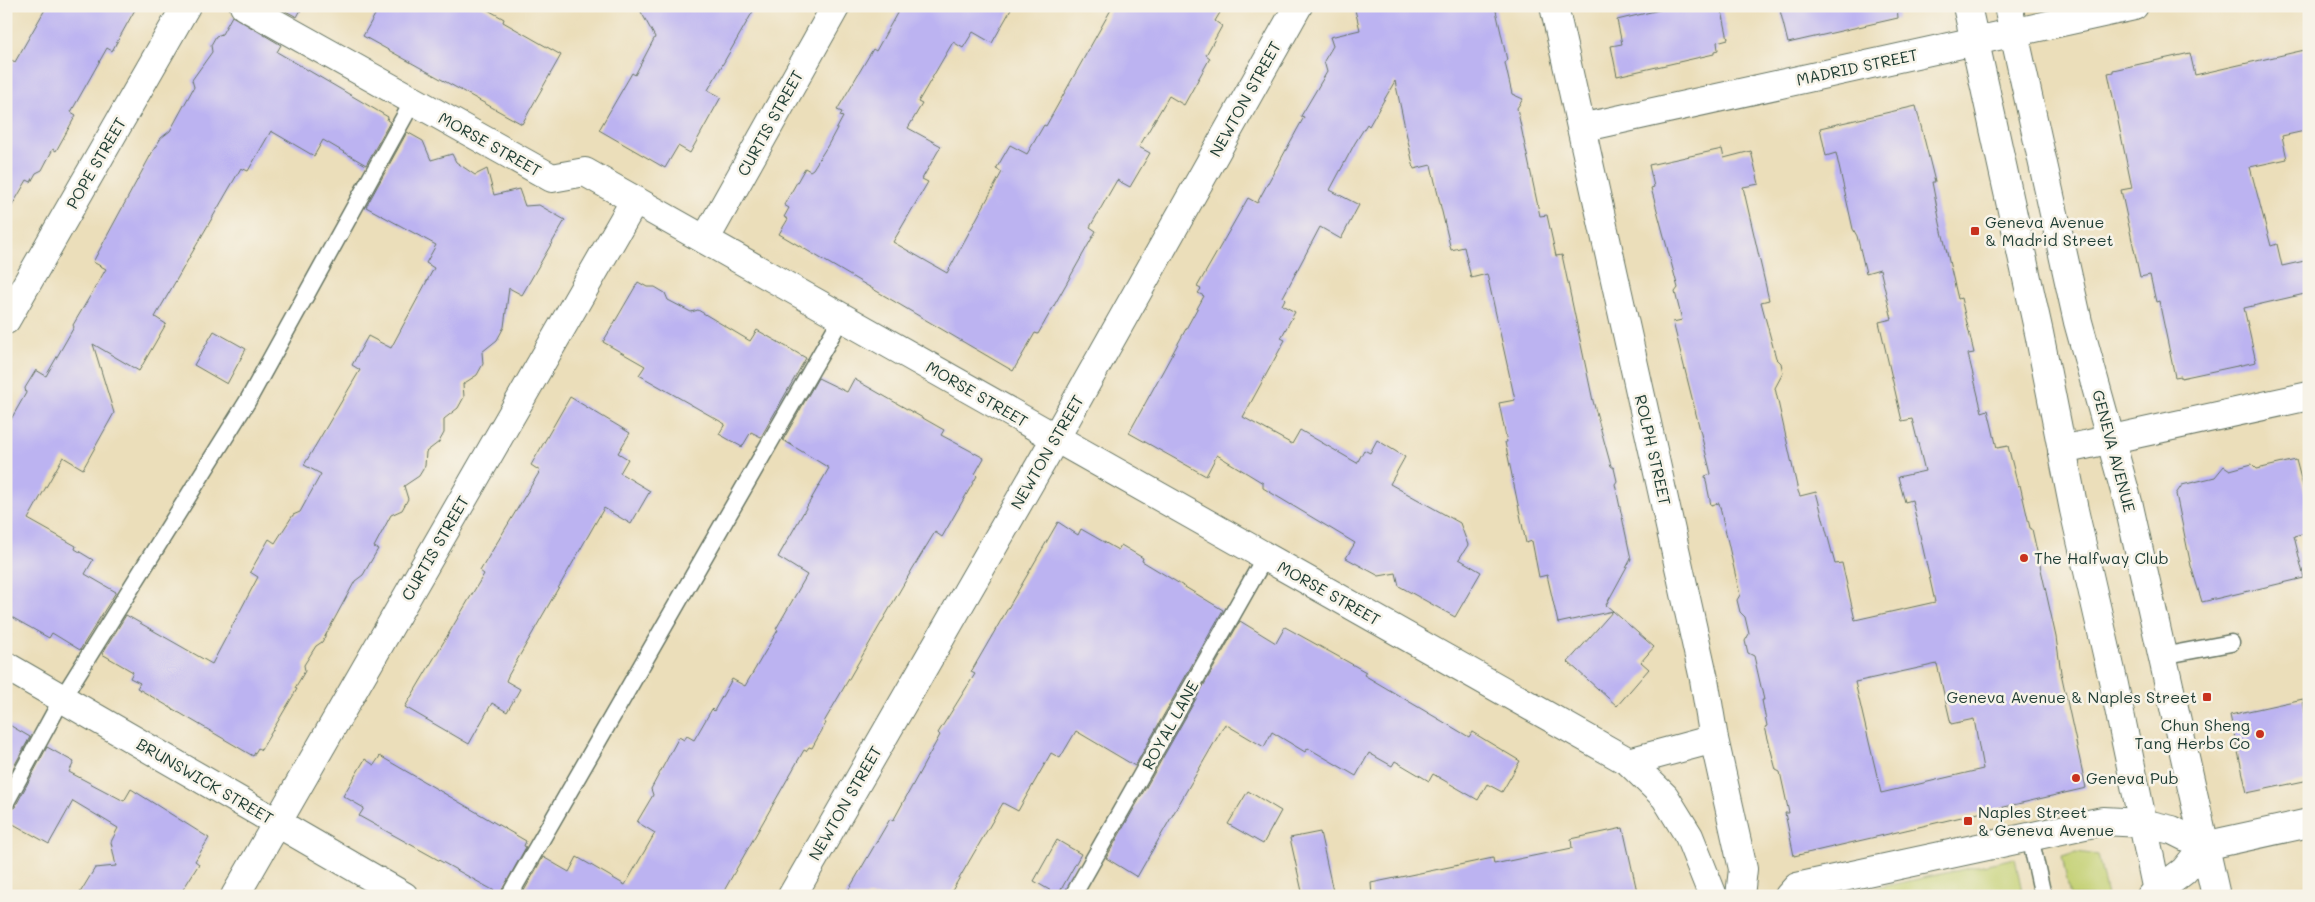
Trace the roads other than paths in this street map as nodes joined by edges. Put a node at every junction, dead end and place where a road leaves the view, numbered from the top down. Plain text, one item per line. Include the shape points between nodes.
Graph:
1 (186, 6) edge
2 (244, 6) edge
3 (836, 6) edge
4 (1298, 6) edge
5 (1554, 6) edge
6 (1966, 6) edge
7 (2008, 6) edge
8 (2134, 6) edge
9 (2014, 32) junction
10 (1974, 42) junction
11 (414, 101) junction
12 (1581, 128) junction
13 (635, 200) junction
14 (705, 240) junction
15 (842, 317) junction
16 (6, 320) edge
17 (2309, 396) edge
18 (1055, 439) junction
19 (2111, 439) junction
20 (2062, 450) junction
21 (1265, 557) junction
22 (2231, 643) dead end
23 (2162, 656) junction
24 (6, 666) edge
25 (62, 697) junction
26 (1714, 740) junction
27 (1629, 762) junction
28 (6, 802) edge
29 (276, 823) junction
30 (2142, 823) junction
31 (2309, 824) edge
32 (2030, 837) junction
33 (2204, 846) junction
34 (1076, 892) dead end
35 (2156, 895) edge
36 (235, 896) edge
37 (404, 896) edge
38 (509, 896) edge
39 (792, 896) edge
40 (1713, 896) edge
41 (1740, 896) edge
42 (1789, 896) edge
43 (2043, 896) edge
44 (2216, 896) edge

1 - 16 street, POPE STREET
2 - 11 street, MORSE STREET
3 - 14 street, CURTIS STREET
4 - 18 street, NEWTON STREET
5 - 12 street, ROLPH STREET
6 - 10 street
7 - 9 street, GENEVA AVENUE
8 - 9 street, MADRID STREET
9 - 10 street, MADRID STREET
9 - 19 street, GENEVA AVENUE via 2078,322
10 - 12 street, MADRID STREET
10 - 20 street via 2040,333
11 - 13 street, MORSE STREET via 552,178 585,172
11 - 25 lane via 247,402
12 - 26 street, ROLPH STREET via 1704,679
13 - 14 street, MORSE STREET
13 - 29 street, CURTIS STREET
14 - 15 street, MORSE STREET
15 - 18 street, MORSE STREET
15 - 38 lane
17 - 19 street
18 - 21 street, MORSE STREET
18 - 39 street, NEWTON STREET
19 - 20 street
19 - 23 street, GENEVA AVENUE
20 - 30 street via 2114,680
21 - 27 street, MORSE STREET
21 - 34 lane, ROYAL LANE
22 - 23 lane
23 - 33 street, GENEVA AVENUE
24 - 25 street, BRUNSWICK STREET
25 - 28 lane
25 - 29 street, BRUNSWICK STREET
26 - 27 street
26 - 41 street, ROLPH STREET via 1743,869
27 - 40 street via 1665,797 1689,836
29 - 36 street, CURTIS STREET
29 - 37 street, BRUNSWICK STREET
30 - 32 street via 2103,820
30 - 33 street via 2172,830
30 - 35 street
31 - 33 street
32 - 42 street via 1797,887
32 - 43 lane
33 - 35 street via 2184,871
33 - 44 street, GENEVA AVENUE

